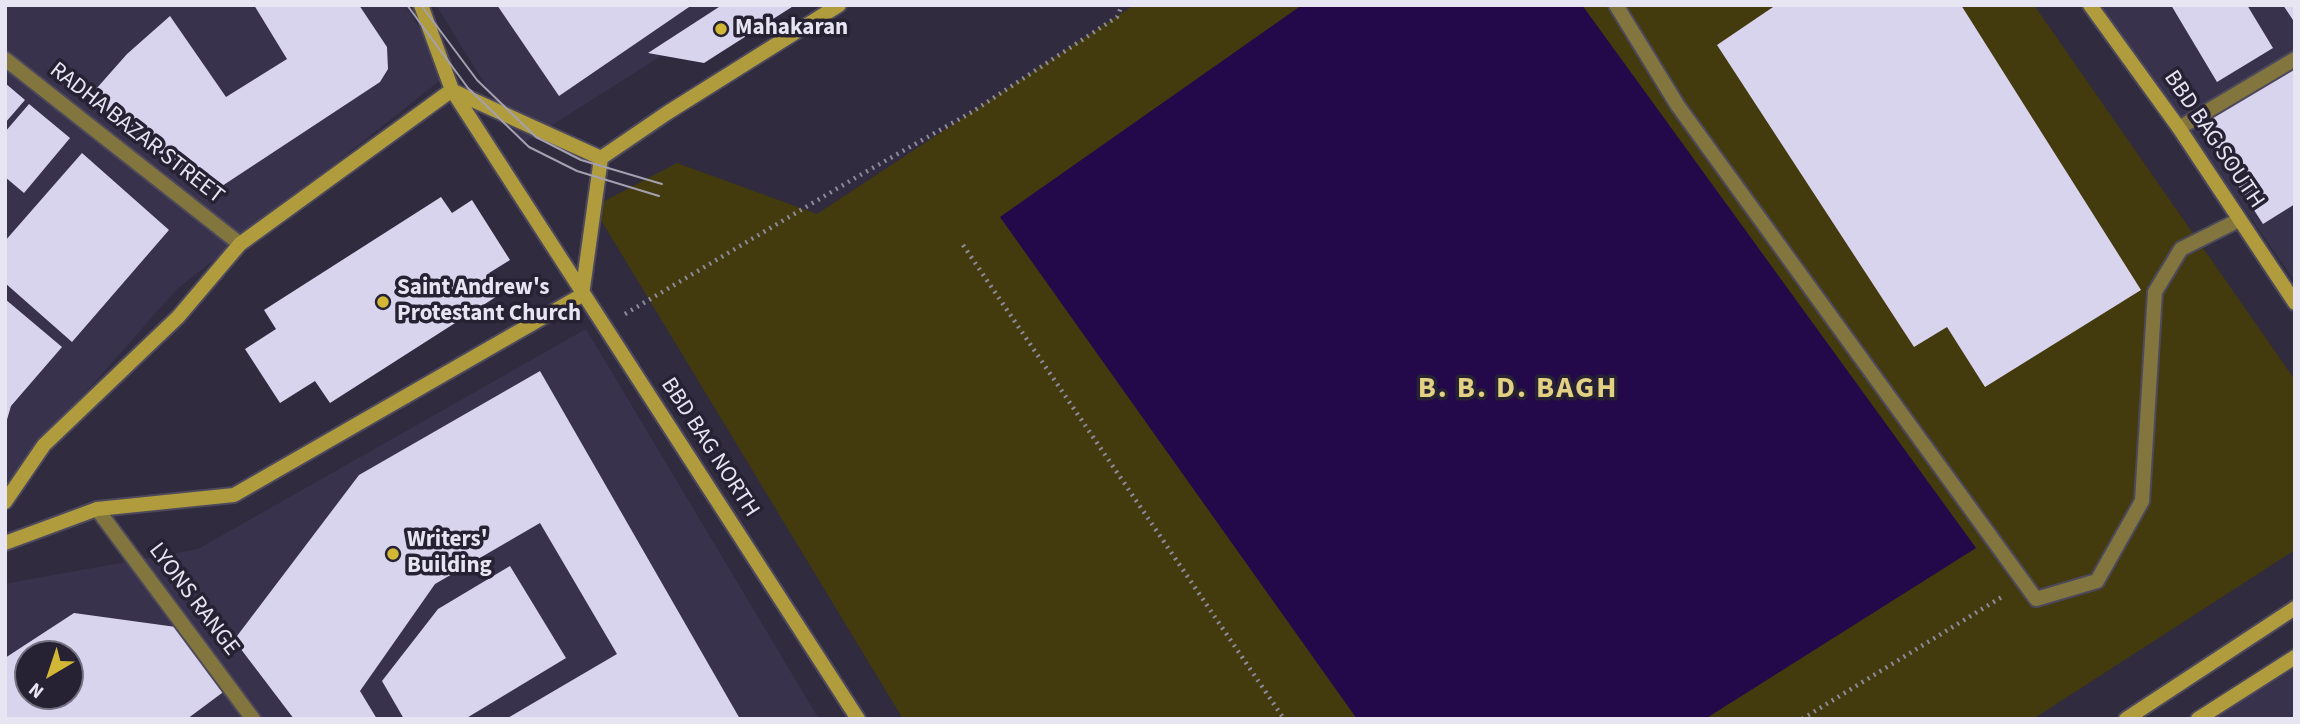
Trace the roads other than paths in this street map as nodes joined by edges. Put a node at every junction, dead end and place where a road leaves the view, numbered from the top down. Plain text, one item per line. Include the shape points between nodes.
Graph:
1 (421, 5) edge
2 (839, 5) edge
3 (1616, 5) edge
4 (2090, 5) edge
5 (5, 59) edge
6 (2295, 59) edge
7 (452, 90) junction
8 (2179, 128) junction
9 (601, 158) junction
10 (2239, 220) junction
11 (240, 244) junction
12 (582, 295) junction
13 (2295, 303) edge
14 (5, 502) edge
15 (97, 509) junction
16 (5, 543) edge
17 (2295, 608) edge
18 (2295, 657) edge
19 (253, 719) edge
20 (858, 719) edge
21 (2126, 719) edge
22 (2198, 719) edge

1 - 7 main road, BBD BAG NORTH
2 - 9 main road
3 - 10 street via 1678,106 2036,599 2097,581 2142,501 2155,292 2181,249
4 - 8 main road, BBD BAG SOUTH
5 - 11 street, RADHA BAZAR STREET
6 - 8 street
7 - 9 main road
7 - 11 main road
7 - 12 main road, BBD BAG NORTH
8 - 10 main road, BBD BAG SOUTH
9 - 12 main road
10 - 13 main road, BBD BAG SOUTH
11 - 14 main road via 178,317 44,445
12 - 15 main road via 234,495
12 - 20 main road, BBD BAG NORTH
15 - 16 main road
15 - 19 street, LYONS RANGE
17 - 21 main road
18 - 22 main road

